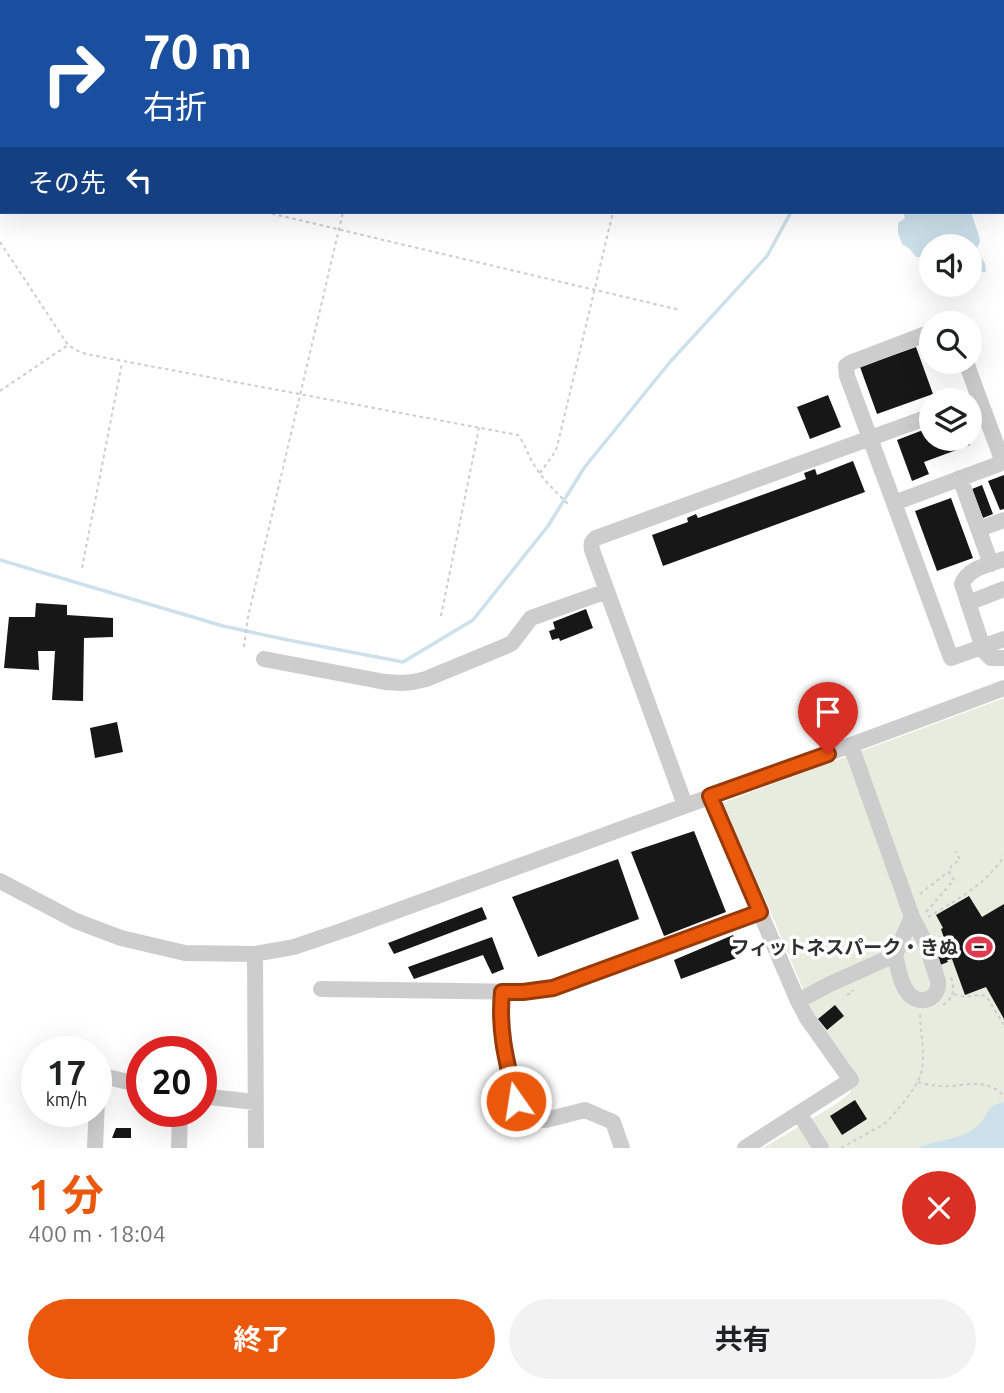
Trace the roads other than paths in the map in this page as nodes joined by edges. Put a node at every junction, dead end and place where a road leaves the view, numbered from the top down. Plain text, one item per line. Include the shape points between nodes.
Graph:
1 (919, 337) edge
2 (982, 417) edge
3 (919, 420) edge
4 (870, 438) junction
5 (960, 478) junction
6 (894, 503) junction
7 (1004, 520) edge
8 (979, 529) junction
9 (1000, 563) edge
10 (1004, 589) edge
11 (607, 591) junction
12 (968, 603) junction
13 (1004, 639) edge
14 (983, 647) junction
15 (1004, 658) edge
16 (264, 659) dead end
17 (1004, 688) edge
18 (851, 746) junction
19 (710, 796) junction
20 (685, 805) junction
21 (0, 881) edge
22 (760, 912) junction
23 (922, 916) junction
24 (926, 944) junction
25 (897, 951) junction
26 (255, 954) junction
27 (321, 989) dead end
28 (502, 992) junction
29 (798, 1001) junction
30 (126, 1082) edge
31 (217, 1097) edge
32 (255, 1101) junction
33 (799, 1113) junction
34 (180, 1127) edge
35 (95, 1148) edge
36 (179, 1148) edge
37 (256, 1148) edge
38 (622, 1148) edge
39 (745, 1148) edge
40 (821, 1148) edge

1 - 4 street via 846,366
2 - 5 street via 1001,460
3 - 4 street
4 - 6 street
4 - 11 street via 596,538 591,545
5 - 6 street
5 - 8 street
6 - 14 street via 951,658
7 - 8 street
8 - 9 street
9 - 12 street via 964,578
10 - 12 street
11 - 16 street via 531,618 512,643 413,682 385,682
11 - 20 street
12 - 14 street
13 - 14 street
14 - 15 street via 991,658
17 - 18 street
18 - 19 street
18 - 23 street
19 - 20 street
19 - 22 street
20 - 26 street via 344,930
21 - 26 street via 121,938 185,953
22 - 28 street via 553,988
22 - 29 street
23 - 24 street
23 - 25 street
24 - 25 street via 910,940
24 - 25 street via 939,987 930,999 914,998 907,992
25 - 29 street
26 - 32 street
27 - 28 street
28 - 38 street via 503,1046 516,1101 528,1118 585,1110 612,1122
29 - 33 street via 851,1080
30 - 35 street via 98,1075
31 - 32 street
32 - 37 street
33 - 39 street
33 - 40 street
34 - 36 street

